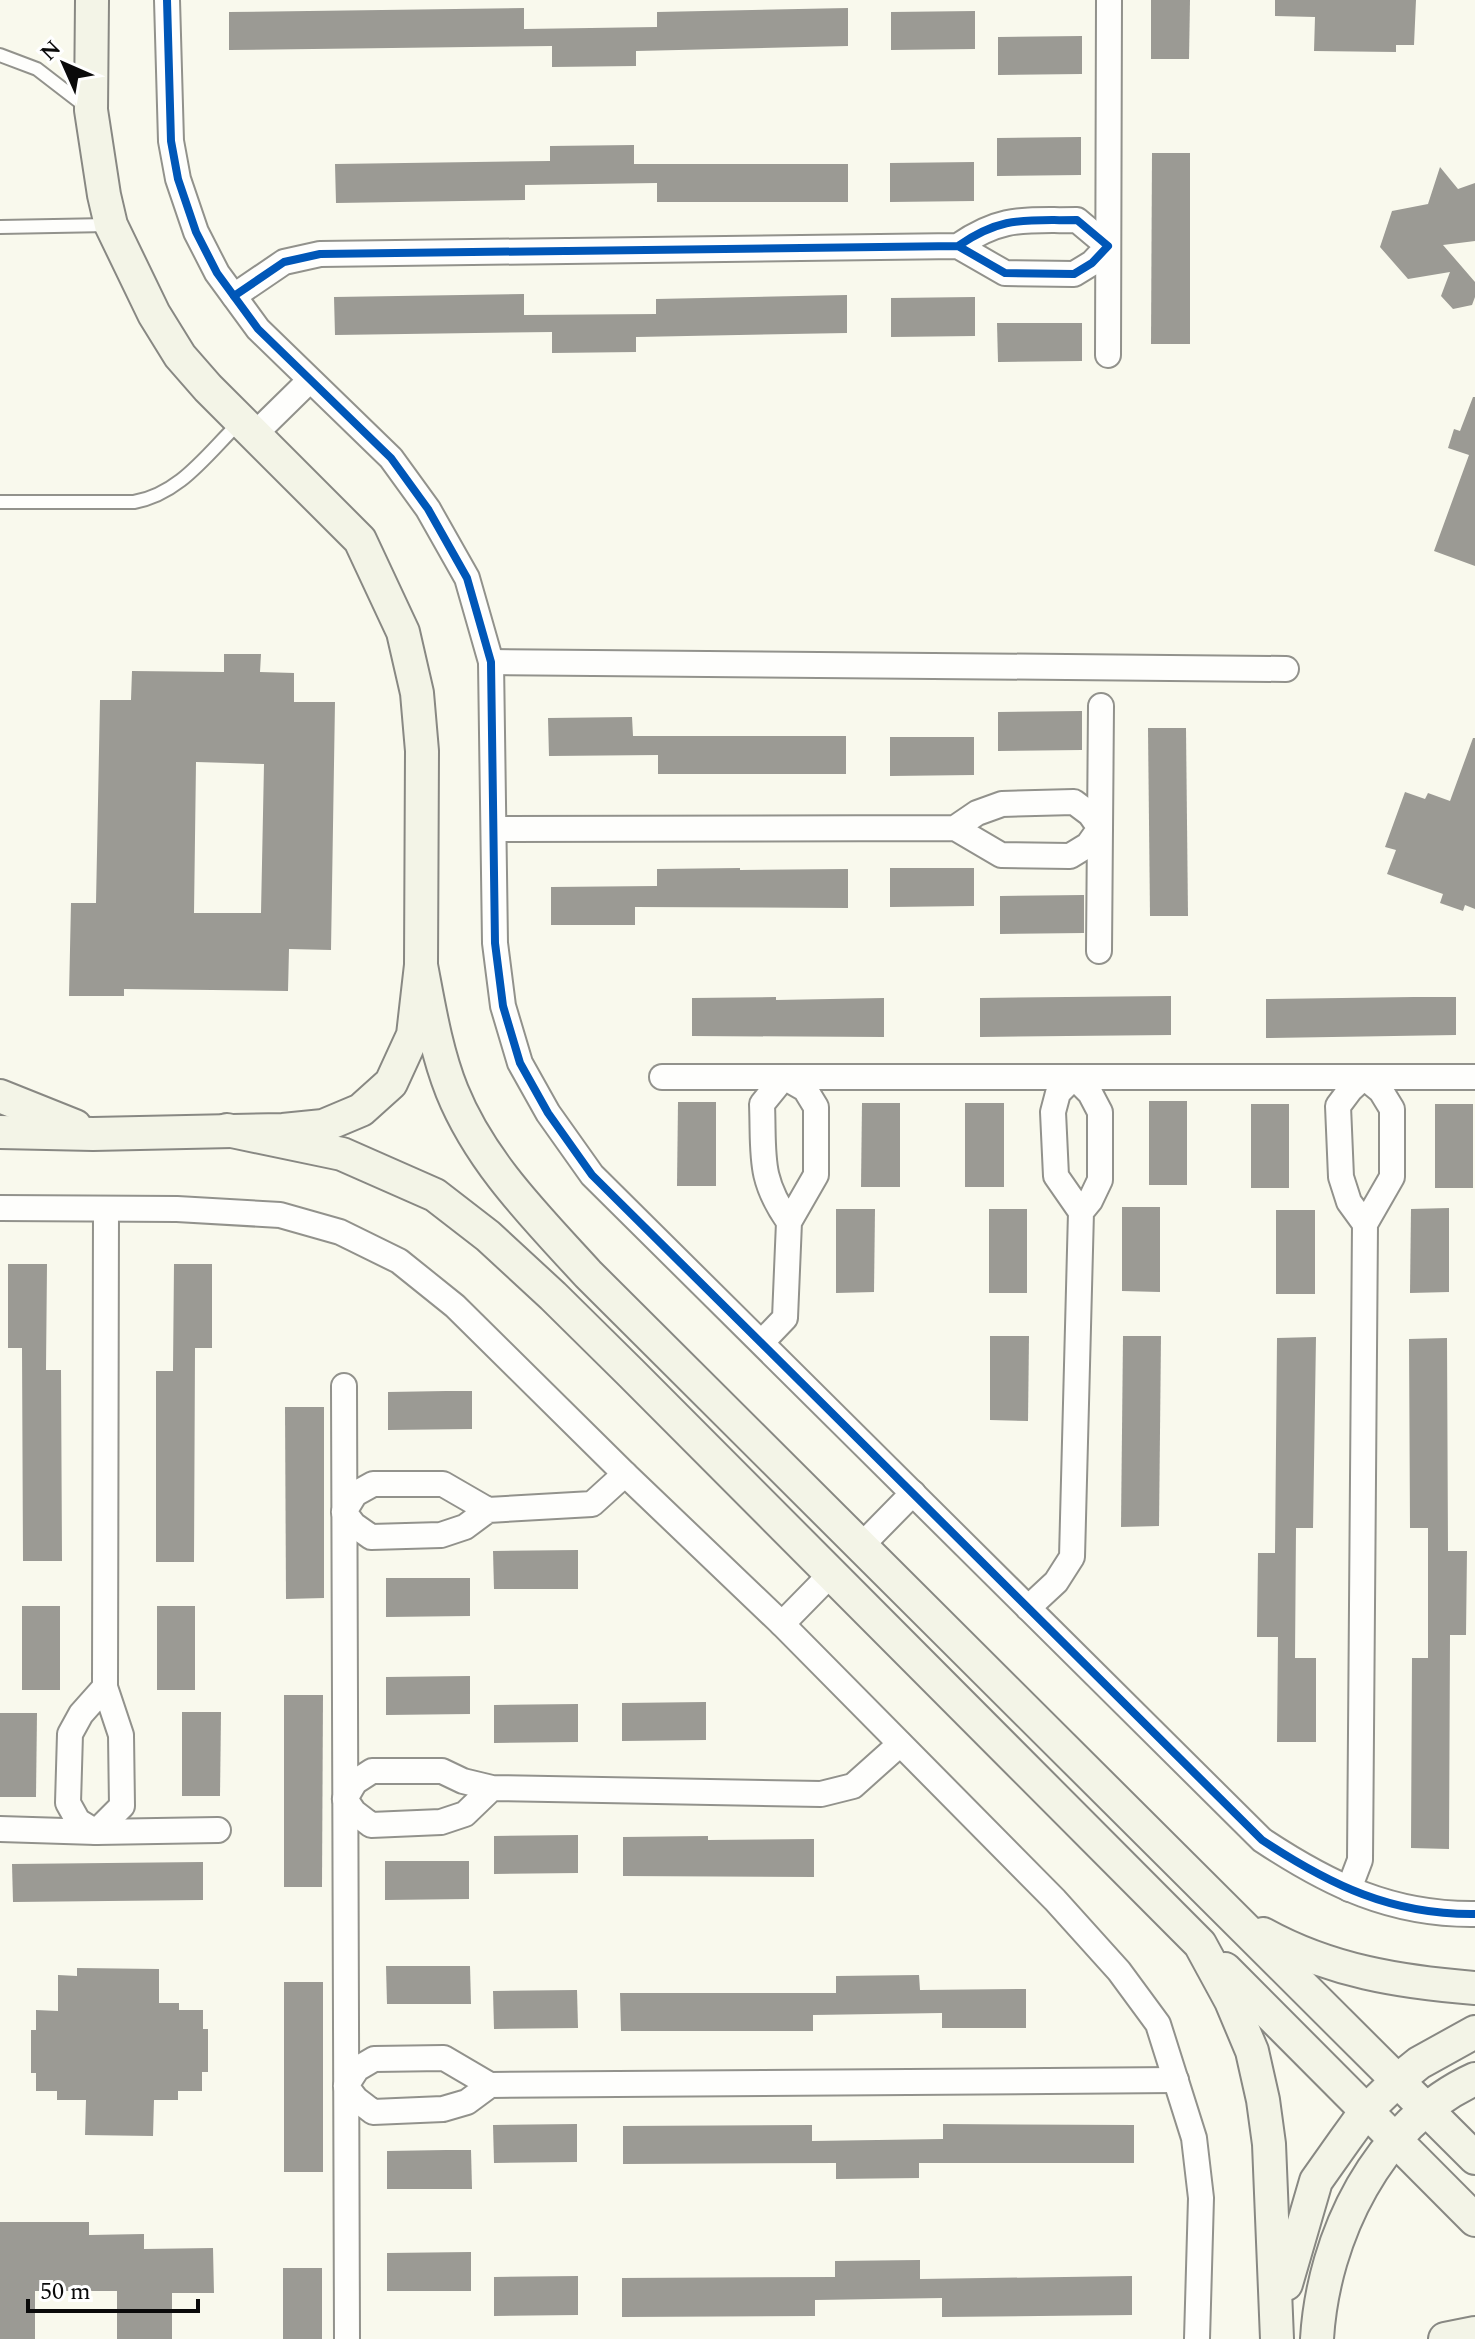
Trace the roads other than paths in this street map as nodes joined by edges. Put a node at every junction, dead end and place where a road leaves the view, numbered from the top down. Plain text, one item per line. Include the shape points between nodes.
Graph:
1 (92, 0) edge
2 (167, 0) edge
3 (1109, 0) edge
4 (0, 55) edge
5 (91, 110) junction
6 (111, 225) junction
7 (0, 227) edge
8 (958, 246) junction
9 (1108, 246) junction
10 (234, 296) junction
11 (1108, 355) dead end
12 (309, 381) junction
13 (248, 427) junction
14 (0, 502) edge
15 (491, 662) junction
16 (1286, 669) dead end
17 (1101, 706) dead end
18 (955, 828) junction
19 (1100, 828) junction
20 (495, 829) junction
21 (1099, 951) dead end
22 (421, 965) junction
23 (662, 1077) dead end
24 (784, 1077) junction
25 (1074, 1077) junction
26 (1364, 1077) junction
27 (1475, 1077) edge
28 (0, 1096) edge
29 (227, 1130) junction
30 (0, 1132) edge
31 (93, 1134) junction
32 (0, 1208) edge
33 (106, 1210) junction
34 (1081, 1212) junction
35 (789, 1222) junction
36 (1365, 1224) junction
37 (762, 1342) junction
38 (659, 1344) junction
39 (631, 1373) junction
40 (344, 1386) dead end
41 (625, 1474) junction
42 (913, 1493) junction
43 (488, 1510) junction
44 (344, 1512) junction
45 (861, 1546) junction
46 (831, 1574) junction
47 (1028, 1608) junction
48 (782, 1624) junction
49 (105, 1687) junction
50 (1059, 1743) junction
51 (900, 1744) junction
52 (1029, 1773) junction
53 (492, 1788) junction
54 (345, 1799) junction
55 (0, 1829) edge
56 (218, 1830) dead end
57 (96, 1832) junction
58 (1349, 1889) junction
59 (1475, 1914) edge
60 (1232, 1916) junction
61 (1200, 1944) junction
62 (1475, 1988) edge
63 (1475, 2032) edge
64 (1475, 2079) edge
65 (1176, 2080) junction
66 (1398, 2080) junction
67 (490, 2085) junction
68 (346, 2086) junction
69 (1427, 2109) junction
70 (1366, 2111) junction
71 (1395, 2140) junction
72 (1475, 2158) edge
73 (1475, 2220) edge
74 (1278, 2330) edge
75 (1475, 2333) edge
76 (347, 2339) edge
77 (1197, 2339) edge
78 (1317, 2339) edge
79 (1445, 2339) edge

1 - 5 main road
2 - 10 street via 171,141 178,179 196,232
3 - 9 street
4 - 5 lane via 37,69
5 - 6 main road
6 - 7 lane
6 - 13 main road via 180,356
8 - 9 street via 1006,222 1077,220
8 - 9 street via 1005,273 1074,274
8 - 10 street via 320,254 284,262
9 - 11 street
10 - 12 street
12 - 13 street
12 - 15 street via 391,458 428,509 467,578
13 - 14 lane via 155,498
13 - 22 main road via 360,540 403,632 417,693 422,751
15 - 16 street
15 - 20 street
17 - 19 street
18 - 19 street via 1002,804 1074,802
18 - 19 street via 1001,855 1070,856 1088,845
18 - 20 street
19 - 21 street
20 - 37 street via 495,943 503,1006 520,1063 592,1175
22 - 29 main road via 413,1035 391,1083 361,1110 323,1126
22 - 38 main road via 437,1047 475,1137 511,1189
23 - 24 street
24 - 25 street
24 - 35 street via 762,1104 764,1175
24 - 35 street via 805,1089 816,1107 816,1175
25 - 26 street
25 - 34 street via 1100,1112 1100,1180
25 - 34 street via 1058,1093 1053,1112 1056,1176
26 - 27 street
26 - 36 street via 1338,1106 1341,1177 1349,1202
26 - 36 street via 1392,1109 1392,1177
28 - 31 main road
29 - 31 main road
29 - 39 main road via 342,1154 435,1195 510,1256
30 - 31 main road
32 - 33 street
33 - 41 street via 280,1215 340,1232 399,1261 455,1306
33 - 49 street
34 - 47 street via 1072,1557 1056,1582
35 - 37 street via 785,1318
36 - 58 street via 1360,1860
37 - 42 street
38 - 39 main road
38 - 45 main road
39 - 46 main road
40 - 44 street
41 - 43 street via 592,1504
41 - 48 street
42 - 45 street
42 - 47 street
43 - 44 street via 465,1527 441,1535 371,1537
43 - 44 street via 443,1484 373,1484 355,1494
44 - 54 street
45 - 50 main road
46 - 48 street
46 - 52 main road
47 - 58 street via 1262,1840
48 - 51 street
49 - 57 street via 121,1735 122,1806
49 - 57 street via 70,1734 68,1803 78,1821
50 - 52 main road
50 - 60 main road
51 - 53 street via 853,1786 821,1794
51 - 65 street via 1119,1971 1158,2024
52 - 61 main road
53 - 54 street via 442,1771 372,1771 355,1782
53 - 54 street via 465,1814 441,1822 371,1825
54 - 68 street
55 - 57 street
56 - 57 street
58 - 59 street via 1390,1905
60 - 62 main road via 1292,1950 1337,1967 1399,1981
60 - 66 main road
61 - 70 main road
61 - 74 main road via 1252,2051 1263,2100
63 - 66 main road
64 - 69 main road
65 - 67 street
65 - 77 street via 1194,2138 1201,2198
66 - 69 main road
66 - 70 main road
67 - 68 street via 467,2102 443,2109 373,2112
67 - 68 street via 444,2058 374,2059 357,2069
68 - 76 street
69 - 71 main road
69 - 72 main road
70 - 71 main road
70 - 74 main road via 1316,2181
71 - 73 main road
71 - 78 main road via 1368,2176 1334,2251
75 - 79 main road

